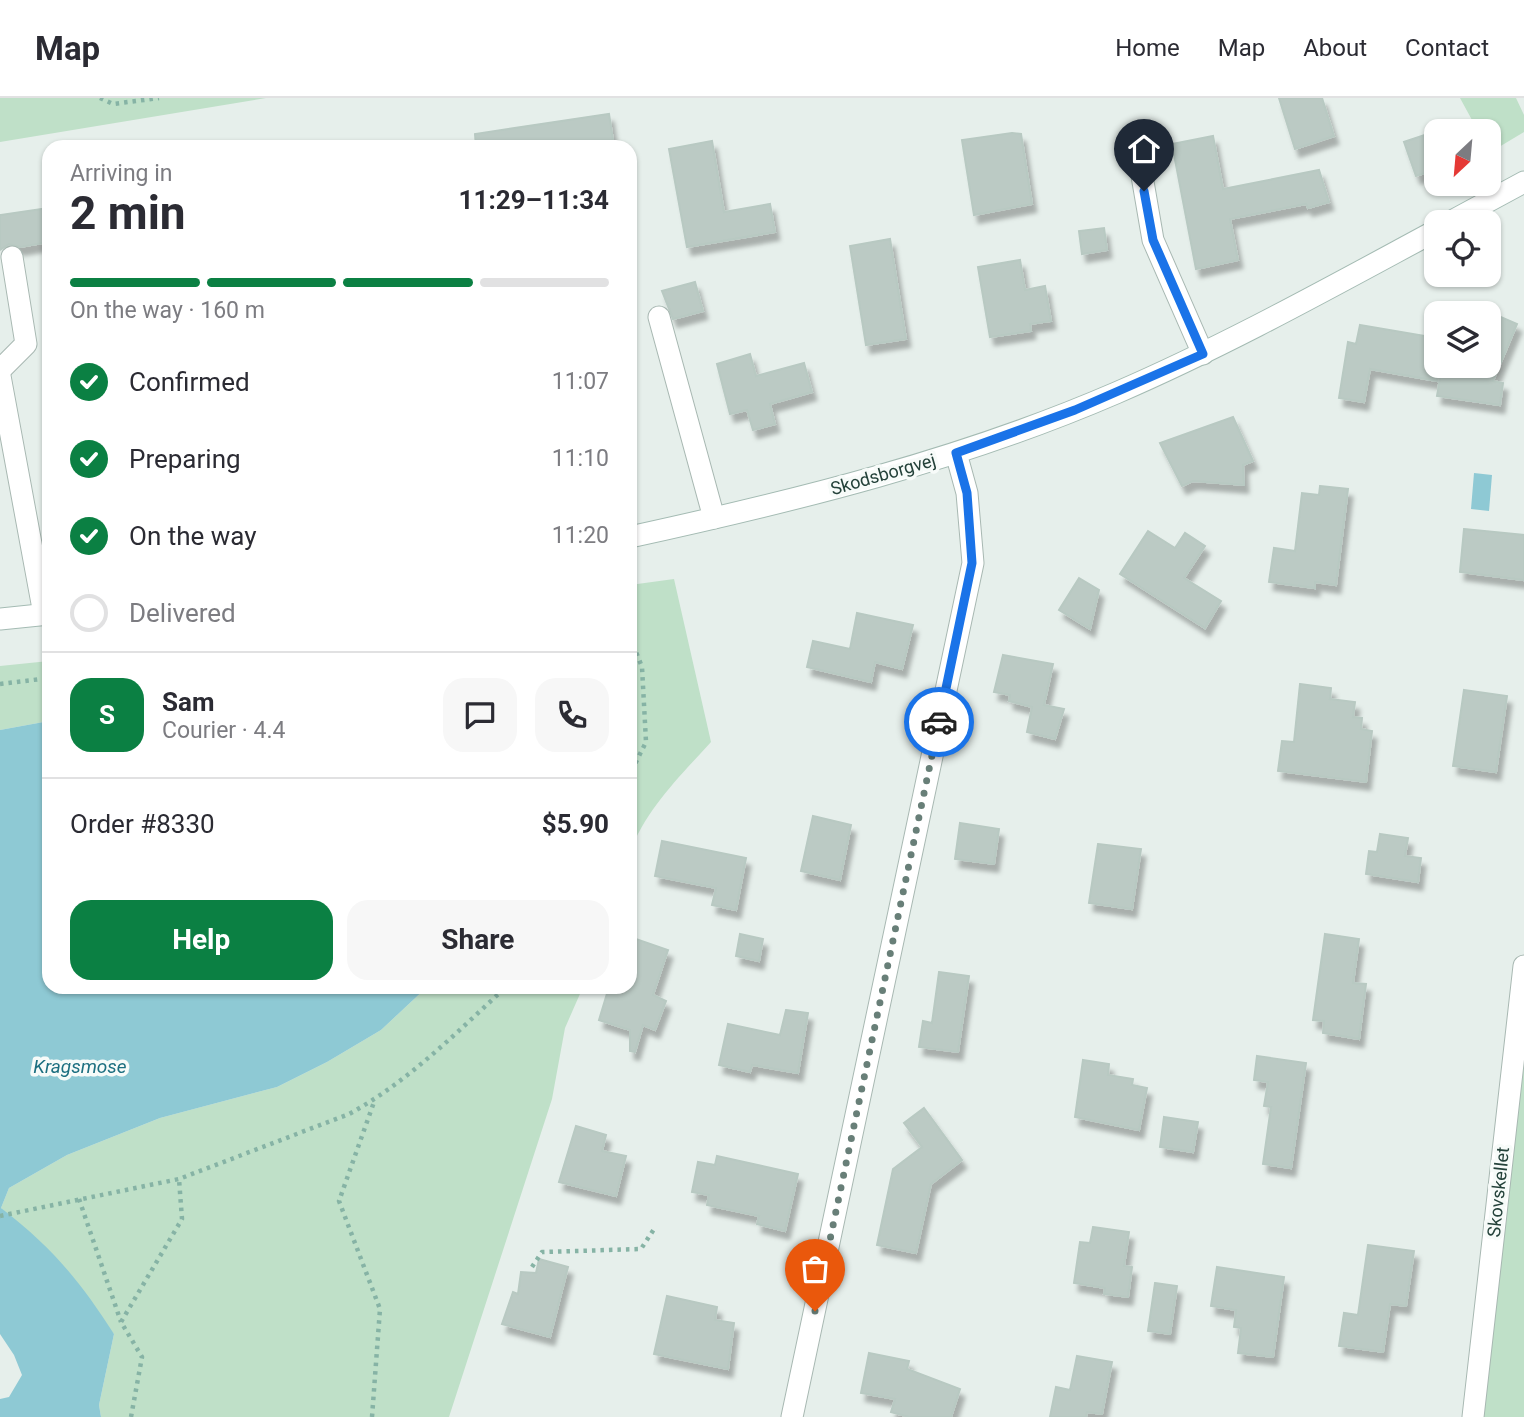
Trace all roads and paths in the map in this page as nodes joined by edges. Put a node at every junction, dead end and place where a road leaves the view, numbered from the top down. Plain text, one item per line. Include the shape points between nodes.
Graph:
1 (100, 98) edge
2 (159, 98) edge
3 (1136, 141) dead end
4 (1524, 182) edge
5 (1472, 210) edge
6 (1424, 237) edge
7 (12, 257) dead end
8 (659, 317) dead end
9 (1203, 354) junction
10 (0, 370) edge
11 (0, 376) edge
12 (956, 453) junction
13 (714, 518) junction
14 (637, 535) edge
15 (42, 589) edge
16 (42, 615) edge
17 (0, 619) edge
18 (637, 654) edge
19 (42, 679) edge
20 (0, 684) edge
21 (637, 760) edge
22 (1524, 966) edge
23 (498, 994) edge
24 (374, 1101) junction
25 (179, 1179) junction
26 (79, 1199) junction
27 (0, 1216) edge
28 (656, 1226) dead end
29 (532, 1267) dead end
30 (121, 1322) junction
31 (131, 1417) edge
32 (372, 1417) edge
33 (792, 1417) edge
34 (1473, 1417) edge

1 - 2 path via 113,104
3 - 9 street via 1153,240
4 - 5 street
6 - 9 street, Skodsborgvej
7 - 10 street via 26,344
8 - 13 street
9 - 12 street, Skodsborgvej via 1075,410
11 - 15 street
12 - 13 street, Skodsborgvej
12 - 33 street via 967,493 972,563
13 - 14 street, Skodsborgvej
16 - 17 street
18 - 21 path via 642,667 646,742
19 - 20 path
22 - 34 street, Skovskellet
23 - 24 path
24 - 25 path
24 - 32 path via 339,1202 380,1309
25 - 26 path
25 - 30 path via 182,1219
26 - 27 path
26 - 30 path
28 - 29 path via 641,1249 542,1252
30 - 31 path via 142,1357

